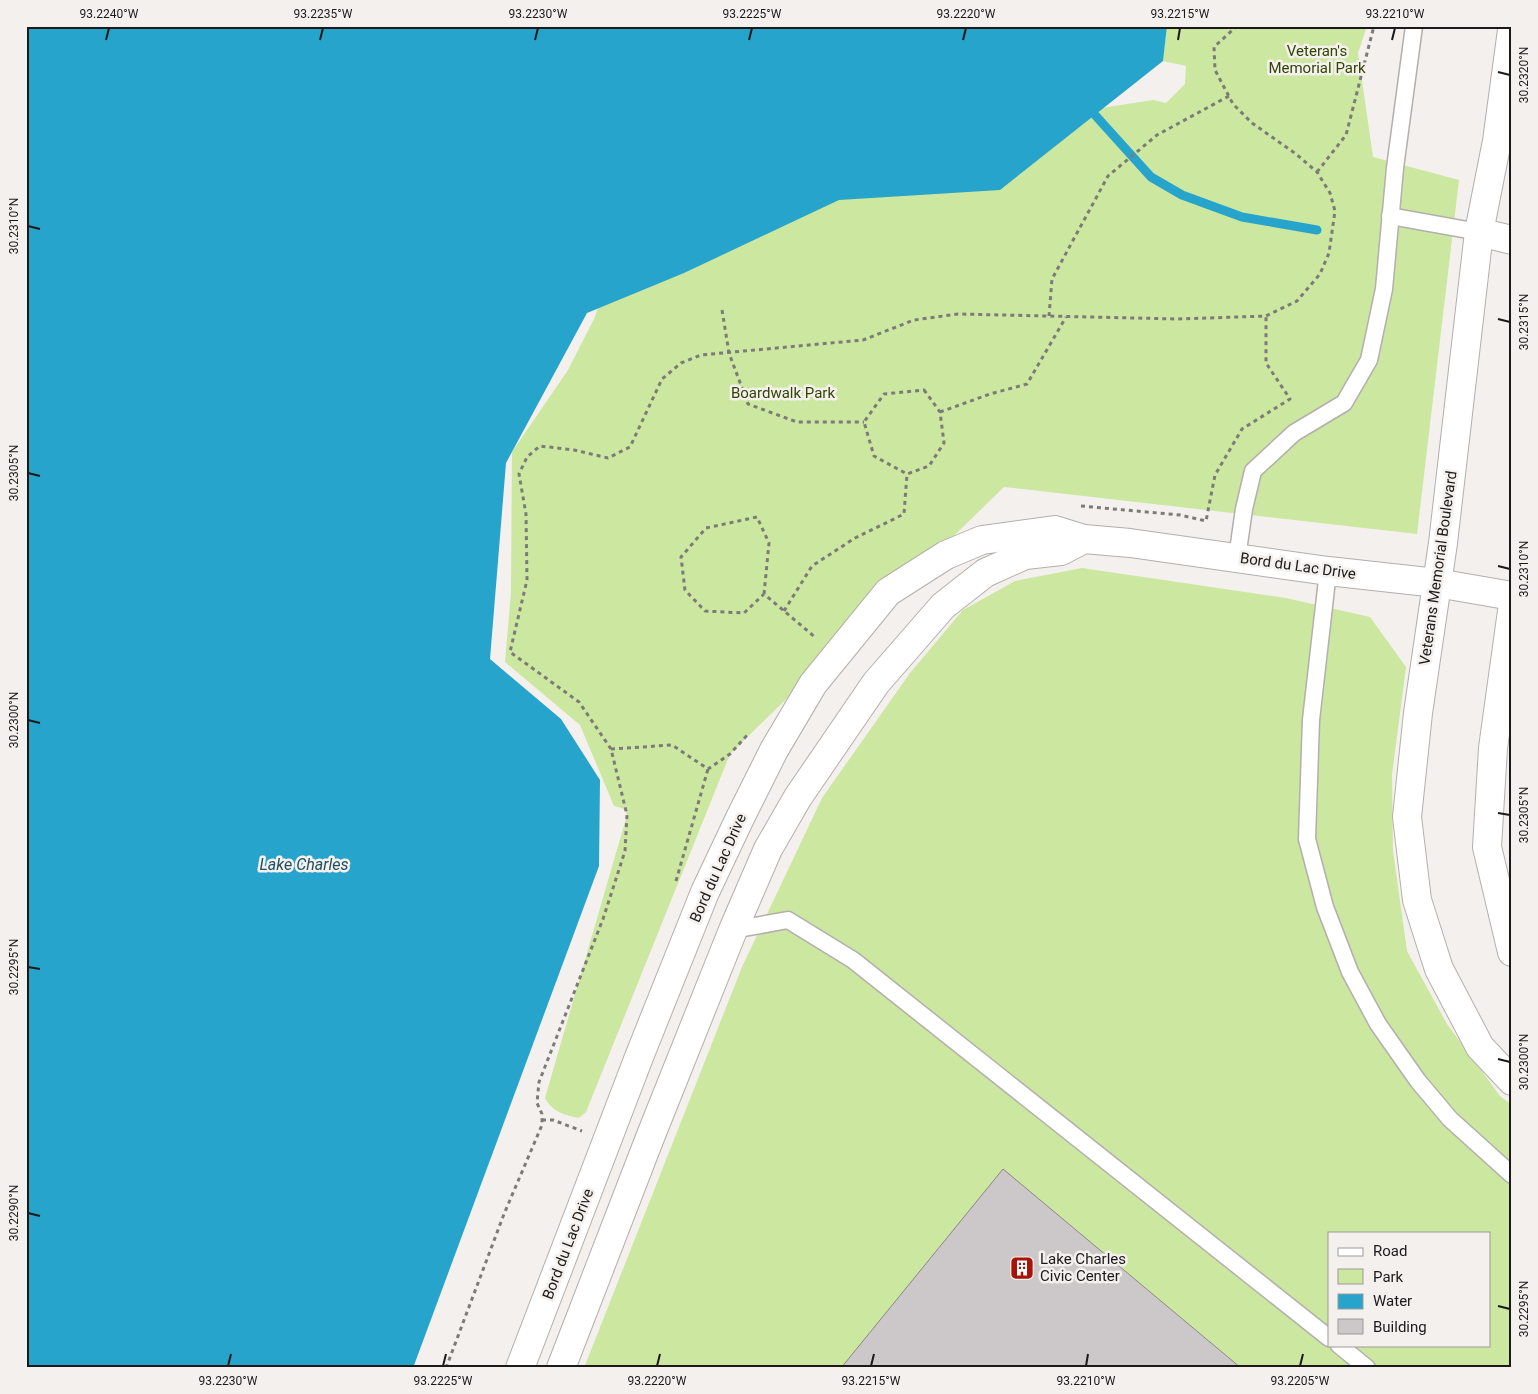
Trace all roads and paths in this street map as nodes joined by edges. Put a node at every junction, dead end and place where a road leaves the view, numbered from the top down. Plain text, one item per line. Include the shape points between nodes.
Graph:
1 (1237, 26) edge
2 (1374, 26) edge
3 (1414, 26) edge
4 (1512, 30) edge
5 (1229, 96) junction
6 (1317, 172) junction
7 (1390, 216) junction
8 (1479, 232) junction
9 (1512, 240) edge
10 (722, 310) dead end
11 (1049, 316) junction
12 (1067, 316) junction
13 (1266, 316) junction
14 (729, 353) junction
15 (940, 412) junction
16 (864, 422) junction
17 (907, 474) junction
18 (1078, 506) dead end
19 (1084, 539) junction
20 (1237, 558) junction
21 (1328, 571) junction
22 (1437, 583) junction
23 (764, 594) junction
24 (1512, 596) edge
25 (784, 611) junction
26 (1512, 611) edge
27 (820, 642) dead end
28 (754, 727) dead end
29 (611, 749) junction
30 (733, 930) junction
31 (1512, 952) edge
32 (1512, 1082) edge
33 (542, 1120) junction
34 (582, 1132) dead end
35 (1512, 1175) edge
36 (1328, 1337) edge
37 (1340, 1346) edge
38 (446, 1368) edge
39 (520, 1368) edge
40 (560, 1368) edge
41 (1367, 1368) edge

1 - 5 path via 1214,46 1215,70
2 - 6 path via 1346,135
3 - 7 lane
4 - 8 street, Veterans Memorial Boulevard via 1497,141
5 - 6 path via 1252,123
5 - 11 path via 1157,134 1108,176 1052,279
6 - 13 path via 1330,193 1334,210 1329,253 1320,274 1298,301
7 - 8 lane
7 - 20 lane via 1384,290 1369,360 1344,403 1294,433 1253,471
8 - 9 street
8 - 22 street, Veterans Memorial Boulevard
10 - 14 path
11 - 12 path
11 - 14 path via 958,314 914,320 863,340
12 - 13 path via 1178,319
12 - 15 path via 1027,384
13 - 18 path via 1266,364 1290,399 1242,429 1215,475 1206,522 1180,516
14 - 16 path via 748,404 797,422
14 - 29 path via 701,355 681,363 662,379 630,447 608,458 540,446 527,458 518,474 526,514 527,580 510,652 579,702
15 - 16 path via 924,390 884,394
15 - 17 path via 944,443 929,466
16 - 17 path via 874,456
17 - 25 path via 904,514 855,538 812,566
19 - 20 street, Bord du Lac Drive
19 - 30 street via 1061,551 1025,555 985,573 943,606 876,683 798,797 768,849
19 - 39 street, Bord du Lac Drive via 1055,530 982,540 946,555 888,592 813,684 770,758 705,892
20 - 21 street, Bord du Lac Drive
21 - 22 street, Bord du Lac Drive
21 - 35 lane via 1311,720 1307,840 1325,907 1350,972 1378,1024 1418,1081 1450,1119
22 - 24 street, Bord du Lac Drive
22 - 32 street, Veterans Memorial Boulevard via 1407,816 1417,900 1439,969 1480,1047
23 - 23 path via 744,613 705,611 685,590 681,557 706,528 757,517 769,543
23 - 25 path
25 - 27 path
26 - 31 street via 1493,748 1487,847
28 - 29 path via 730,754 708,769 672,745
29 - 33 path via 627,815 625,851 603,919 539,1082 537,1103
30 - 36 lane via 788,920 853,960
30 - 40 street
33 - 34 path via 553,1120
33 - 38 path
37 - 41 lane

